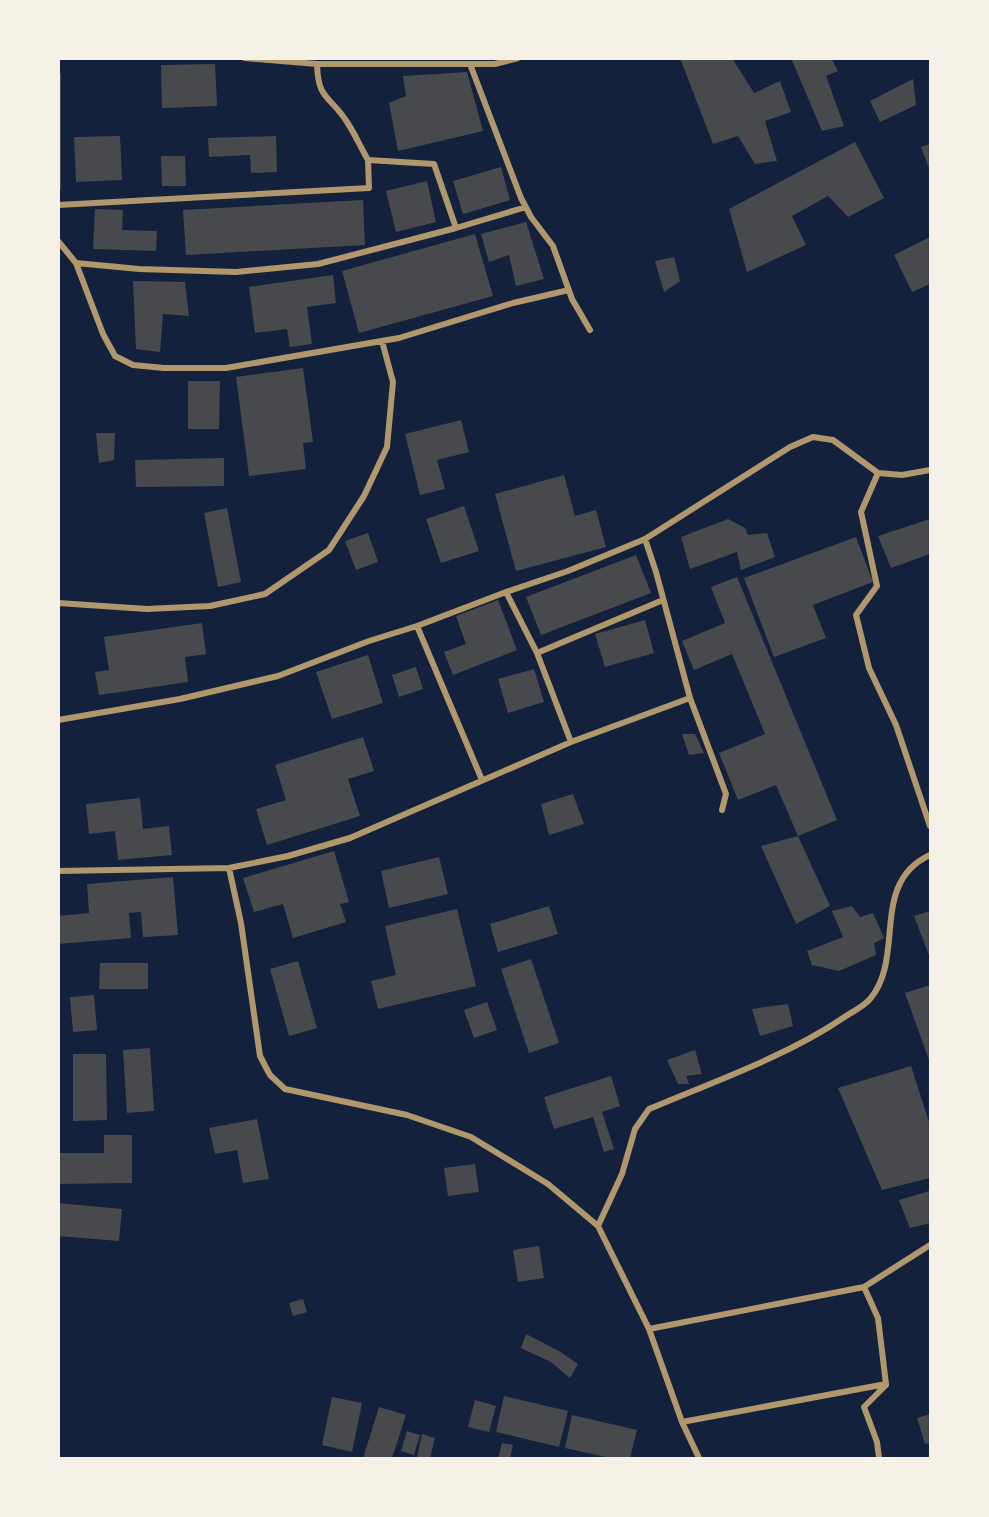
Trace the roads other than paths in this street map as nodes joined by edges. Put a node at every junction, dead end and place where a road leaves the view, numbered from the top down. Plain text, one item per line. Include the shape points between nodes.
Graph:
1 (245, 58) edge
2 (518, 58) edge
3 (317, 64) junction
4 (470, 64) junction
5 (368, 160) junction
6 (58, 205) edge
7 (526, 207) junction
8 (456, 228) junction
9 (58, 241) edge
10 (76, 263) junction
11 (569, 290) junction
12 (590, 330) dead end
13 (382, 341) junction
14 (930, 470) edge
15 (878, 473) junction
16 (645, 539) junction
17 (506, 591) junction
18 (663, 600) junction
19 (58, 603) edge
20 (417, 626) junction
21 (537, 653) junction
22 (690, 698) junction
23 (58, 720) edge
24 (571, 742) junction
25 (482, 780) junction
26 (722, 810) dead end
27 (930, 826) edge
28 (930, 855) edge
29 (229, 867) junction
30 (58, 872) edge
31 (598, 1227) junction
32 (930, 1245) edge
33 (864, 1287) junction
34 (649, 1329) junction
35 (886, 1384) junction
36 (682, 1422) junction
37 (699, 1458) edge
38 (879, 1458) edge

1 - 3 street
2 - 4 street via 495,64
3 - 4 street
3 - 5 street via 321,93 346,120
4 - 7 street
5 - 6 street via 369,188
5 - 8 street via 434,164
7 - 8 street
7 - 11 street via 553,246
8 - 10 street via 318,264 236,272
9 - 10 street
10 - 13 street via 115,356 133,365 226,368
11 - 12 street
11 - 13 street
13 - 19 street via 393,382 387,447 364,496 328,550 265,594 210,606 147,609
14 - 15 street via 902,475
15 - 16 street via 833,440 813,437 753,469
15 - 27 street via 861,512 877,586 856,615 868,668 896,725
16 - 17 street
16 - 18 street
17 - 20 street
17 - 21 street
18 - 21 street
18 - 22 street
20 - 23 street via 278,676 180,699
20 - 25 street
21 - 24 street
22 - 24 street
22 - 26 street via 726,794
24 - 25 street
25 - 29 street via 350,838 288,856
28 - 31 street via 906,875 895,894 883,978 869,1000 814,1037 649,1109 635,1129 622,1174
29 - 30 street
29 - 31 street via 242,923 260,1056 270,1075 285,1089 407,1115 471,1137 548,1184
31 - 34 street
32 - 33 street
33 - 34 street
33 - 35 street via 878,1318
34 - 36 street
35 - 36 street
35 - 38 street via 864,1407
36 - 37 street

